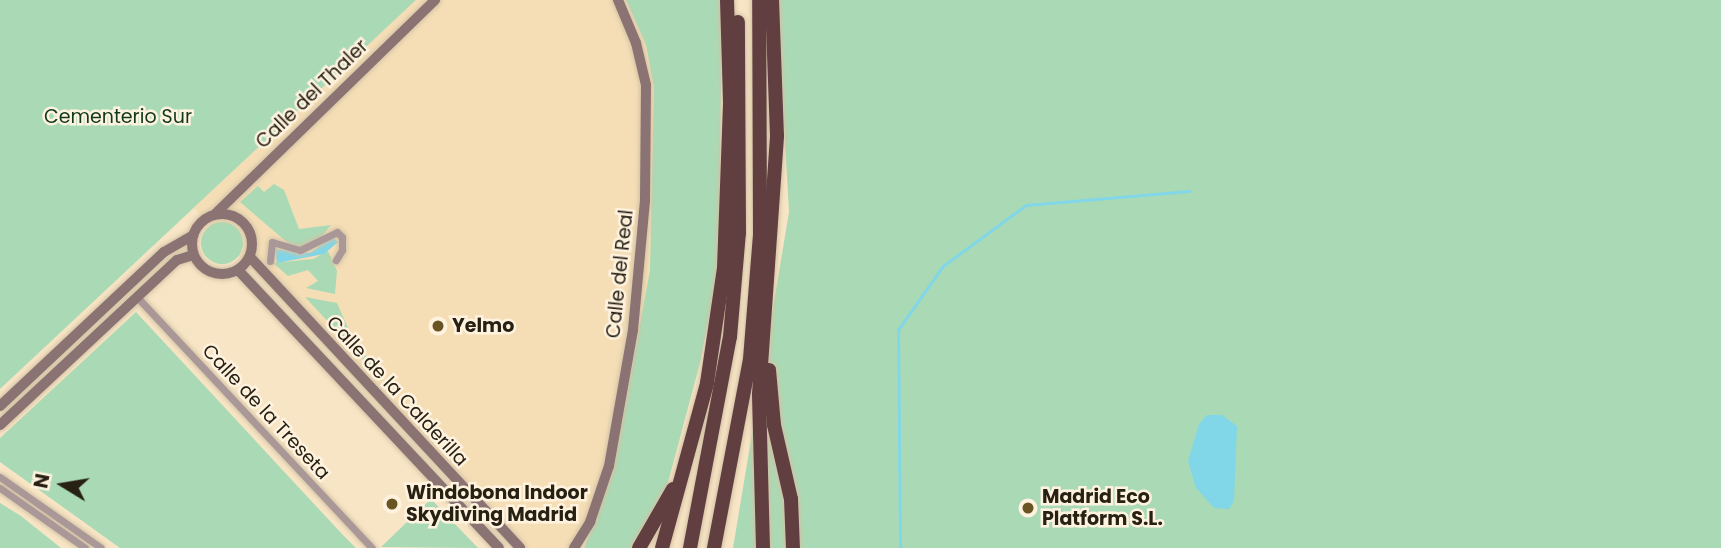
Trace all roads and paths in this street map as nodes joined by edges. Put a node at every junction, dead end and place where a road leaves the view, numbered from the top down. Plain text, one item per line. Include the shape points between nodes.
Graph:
1 (435, 0) edge
2 (618, 0) edge
3 (727, 0) edge
4 (737, 0) edge
5 (760, 0) edge
6 (772, 0) edge
7 (777, 136) junction
8 (215, 214) junction
9 (192, 236) junction
10 (193, 255) junction
11 (250, 257) junction
12 (336, 260) dead end
13 (270, 261) dead end
14 (238, 270) junction
15 (137, 297) junction
16 (711, 353) junction
17 (0, 406) edge
18 (0, 425) edge
19 (0, 477) edge
20 (0, 488) edge
21 (85, 548) edge
22 (102, 548) edge
23 (372, 548) edge
24 (499, 548) edge
25 (520, 548) edge
26 (574, 548) edge
27 (639, 548) edge
28 (662, 548) edge
29 (690, 548) edge
30 (713, 548) edge
31 (763, 548) edge
32 (793, 548) edge

1 - 8 street, Calle del Thaler
2 - 26 street, Calle del Real via 636,43 646,85 645,200 633,330 613,446 599,498
3 - 16 highway via 730,100 724,268
4 - 29 highway via 742,85 739,233 730,337
5 - 30 highway via 763,82 758,262 750,359
6 - 7 highway
7 - 31 highway via 759,394
7 - 32 highway via 779,205 769,379 791,499
8 - 9 street via 201,222
8 - 11 street via 241,219 249,230
9 - 10 street
9 - 17 street via 164,252
10 - 14 street via 210,272
10 - 15 street via 177,260
11 - 14 street
11 - 25 street, Calle de la Calderilla
12 - 13 street via 342,250 337,232 300,250 272,242
14 - 24 street, Calle de la Calderilla
15 - 18 street
15 - 23 street, Calle de la Treseta
16 - 27 highway via 679,475
16 - 28 highway via 693,441
19 - 22 street
20 - 21 street

